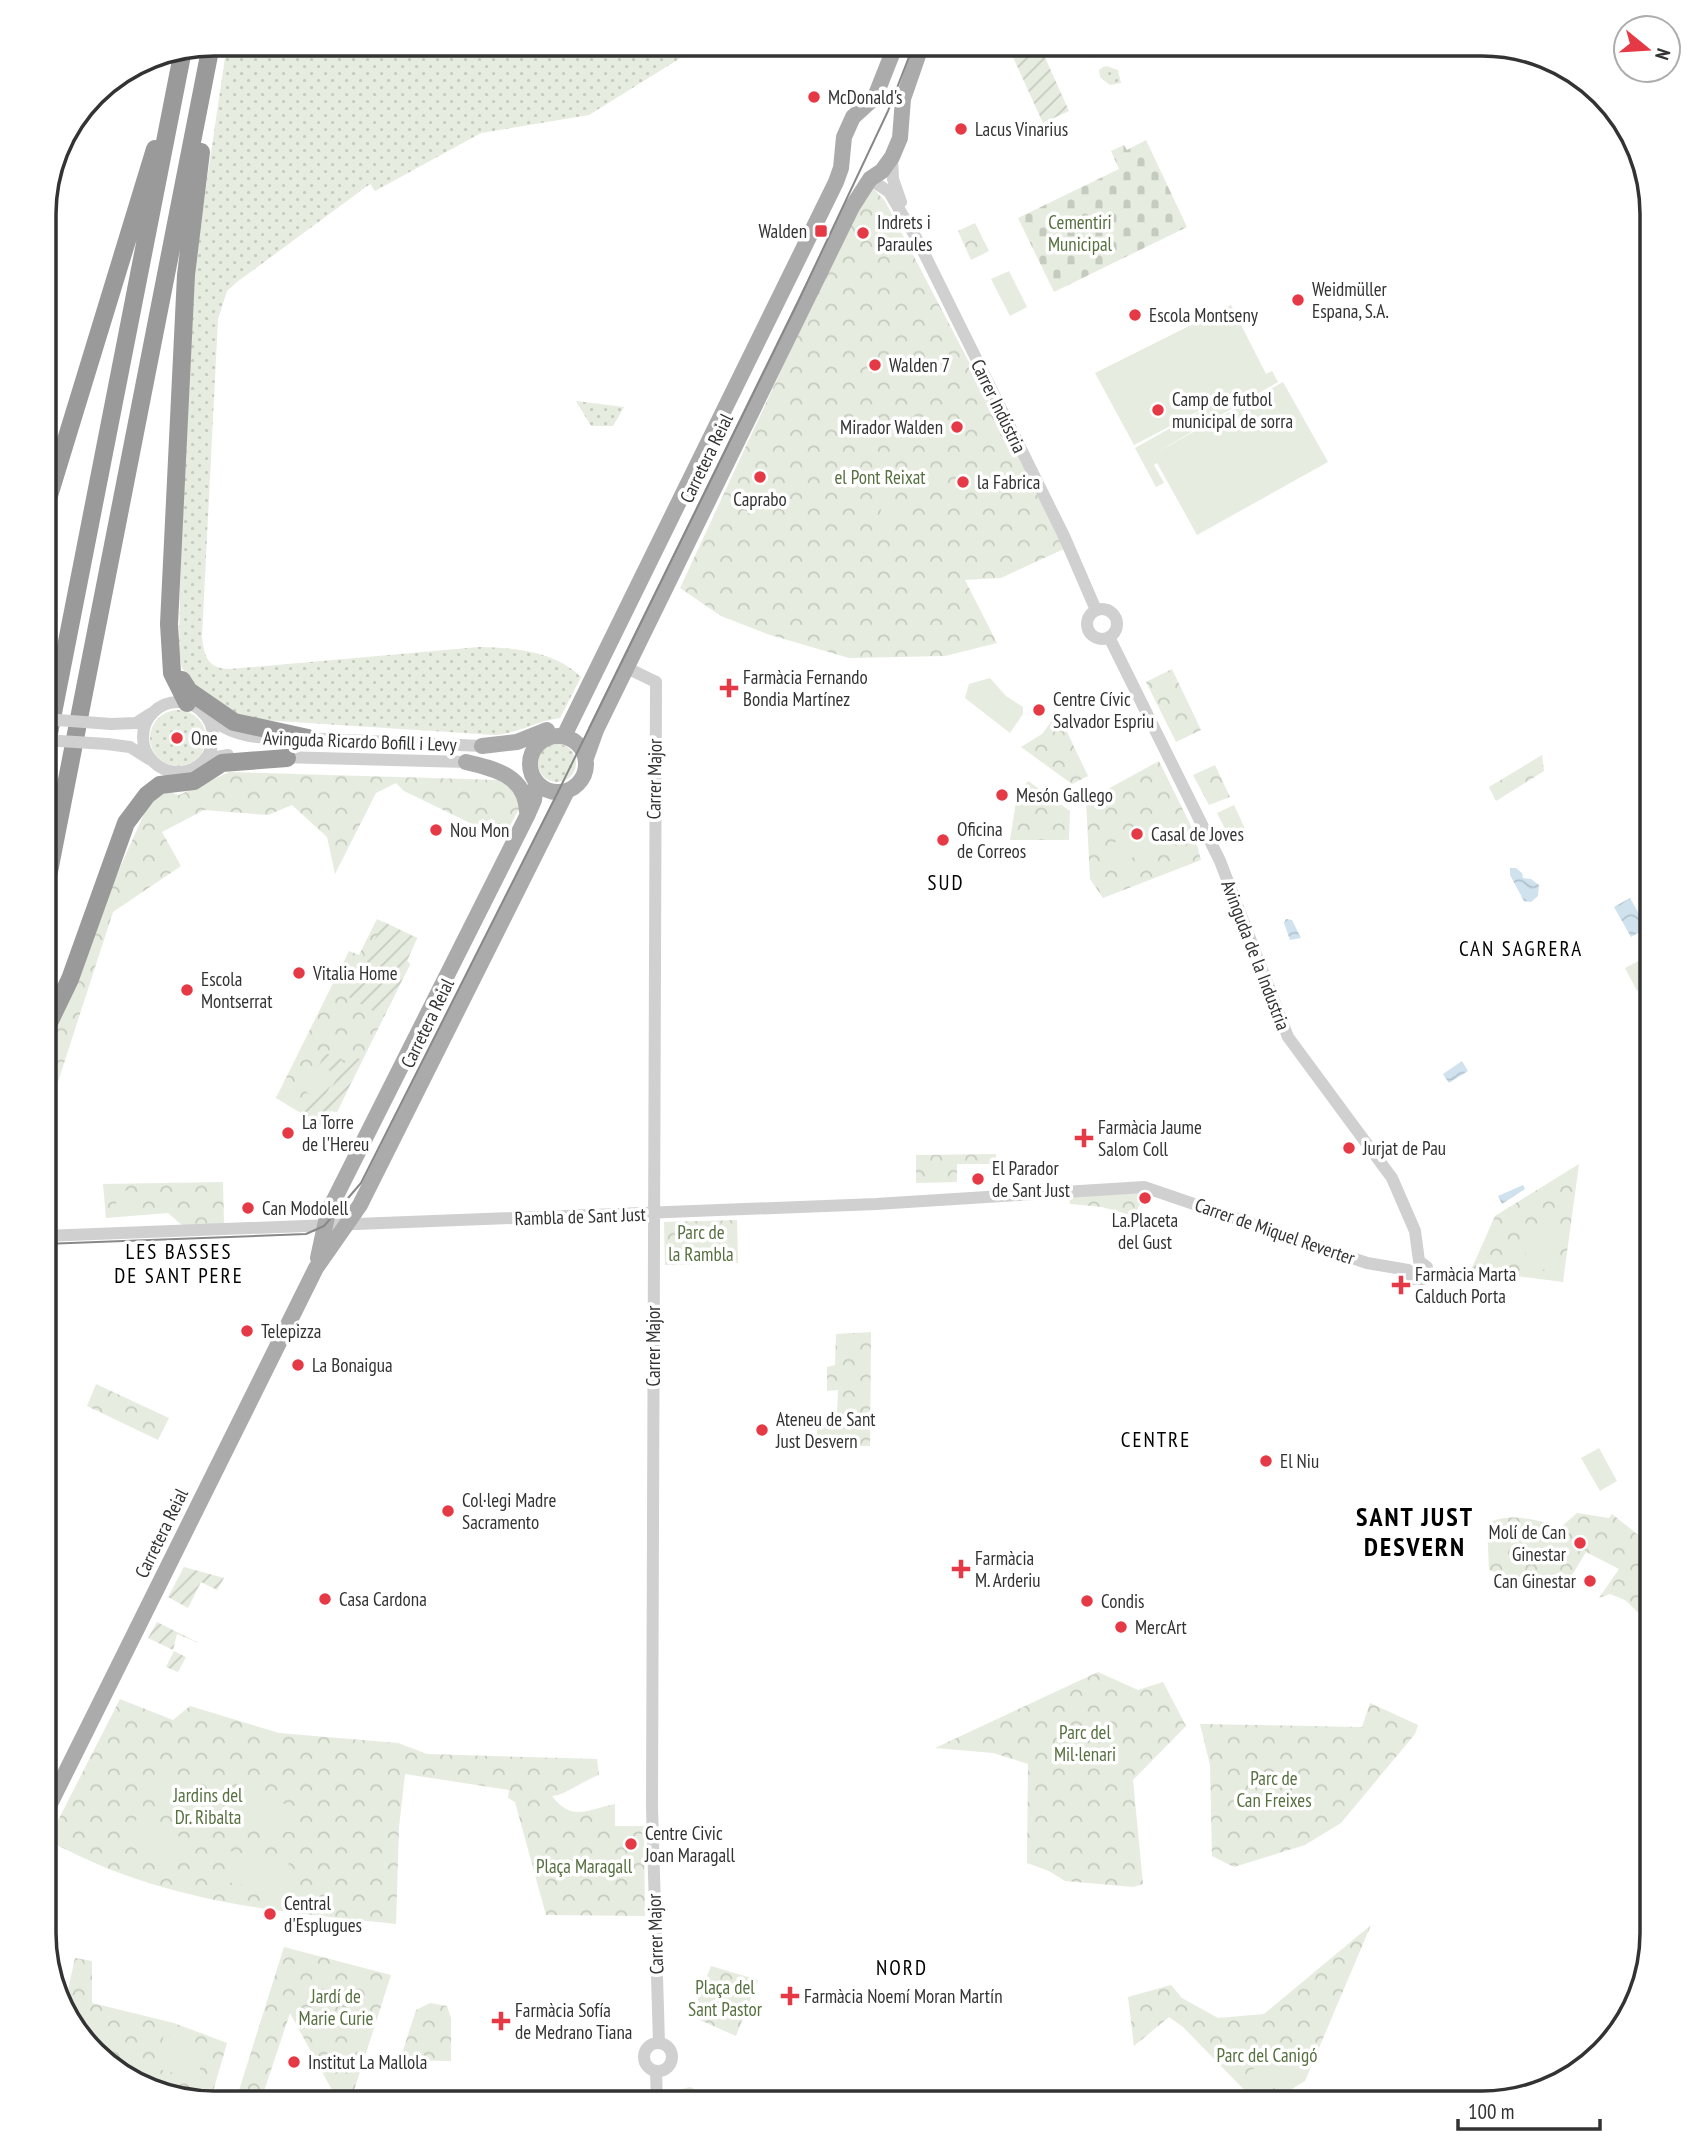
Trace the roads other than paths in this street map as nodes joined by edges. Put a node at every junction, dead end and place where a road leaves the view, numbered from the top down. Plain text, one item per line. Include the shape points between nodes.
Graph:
1 (209, 56) edge
2 (210, 56) edge
3 (891, 56) edge
4 (918, 56) edge
5 (181, 59) edge
6 (175, 90) junction
7 (875, 97) junction
8 (902, 110) junction
9 (892, 158) junction
10 (841, 168) junction
11 (870, 179) junction
12 (918, 241) junction
13 (56, 472) edge
14 (1096, 610) junction
15 (1109, 637) junction
16 (169, 641) junction
17 (627, 668) junction
18 (56, 698) edge
19 (187, 703) junction
20 (158, 708) junction
21 (203, 713) junction
22 (573, 719) junction
23 (56, 720) edge
24 (565, 736) junction
25 (308, 738) junction
26 (56, 741) edge
27 (482, 746) junction
28 (535, 747) junction
29 (287, 758) junction
30 (586, 758) junction
31 (205, 759) junction
32 (466, 762) junction
33 (161, 767) junction
34 (533, 777) junction
35 (567, 790) junction
36 (527, 816) junction
37 (56, 836) edge
38 (56, 1000) edge
39 (56, 1009) edge
40 (1144, 1187) joint
41 (653, 1213) junction
42 (324, 1226) junction
43 (346, 1226) junction
44 (56, 1236) edge
45 (1419, 1261) junction
46 (316, 1268) junction
47 (1408, 1269) junction
48 (56, 1792) edge
49 (659, 2043) junction
50 (656, 2071) junction
51 (657, 2091) edge

1 - 37 highway
2 - 16 highway via 186,275
3 - 7 main road, Carretera Reial
4 - 8 main road
5 - 6 highway
6 - 13 highway
6 - 18 highway
7 - 8 main road
7 - 10 main road, Carretera Reial via 862,106 848,127
8 - 9 main road via 900,138
9 - 11 main road, Carretera Reial
9 - 12 street via 893,179
10 - 11 main road via 853,177
10 - 22 main road, Carretera Reial
11 - 12 street via 889,192
11 - 17 main road, Carretera Reial via 852,207
12 - 14 street, Carrer Indústria
14 - 15 street via 1107,610 1115,617 1115,630
14 - 15 street via 1087,621 1090,632 1099,638
15 - 45 street, Avinguda de la Industria via 1220,861 1288,1037 1392,1178 1415,1231
16 - 19 highway via 172,673
16 - 25 highway via 183,683 220,713 234,722
17 - 30 main road, Carretera Reial
17 - 41 street, Carrer Major via 656,682
19 - 20 street via 171,702
19 - 21 street
20 - 23 street, bridge via 136,723
20 - 33 street via 147,721 143,736 146,750
21 - 25 street, Avinguda Ricardo Bofill i Levy via 220,728 242,735
21 - 31 street via 211,724 213,740
22 - 24 main road, Carretera Reial
22 - 27 main road via 517,742
24 - 28 main road
24 - 30 main road via 577,743
25 - 27 street, Avinguda Ricardo Bofill i Levy
26 - 33 street, bridge via 130,747
27 - 28 main road via 499,750
28 - 34 main road
29 - 31 street, Avinguda Ricardo Bofill i Levy via 239,753
29 - 32 street, Avinguda Ricardo Bofill i Levy
29 - 39 highway via 222,763 194,781 160,785 147,795 126,823
30 - 35 main road via 583,776
31 - 33 street via 188,770
32 - 34 main road via 505,765
32 - 36 main road via 511,778 526,798
33 - 38 highway via 115,827
34 - 35 main road via 553,792
34 - 36 main road, Carretera Reial via 534,800
35 - 43 main road, Carretera Reial
36 - 42 main road, Carretera Reial
40 - 41 street, Rambla de Sant Just
40 - 47 street, Carrer de Miquel Reverter via 1367,1263
41 - 43 street, Rambla de Sant Just
41 - 49 street, Carrer Major via 652,1807
42 - 43 street, Rambla de Sant Just
42 - 44 street, Rambla de Sant Just
42 - 46 main road, Carretera Reial
43 - 46 main road, Carretera Reial
45 - 47 street
45 - 47 street via 1427,1267 1423,1279 1413,1279
46 - 48 main road, Carretera Reial
49 - 50 street via 669,2049 671,2060
49 - 50 street via 648,2047 644,2058 646,2066
50 - 51 street

